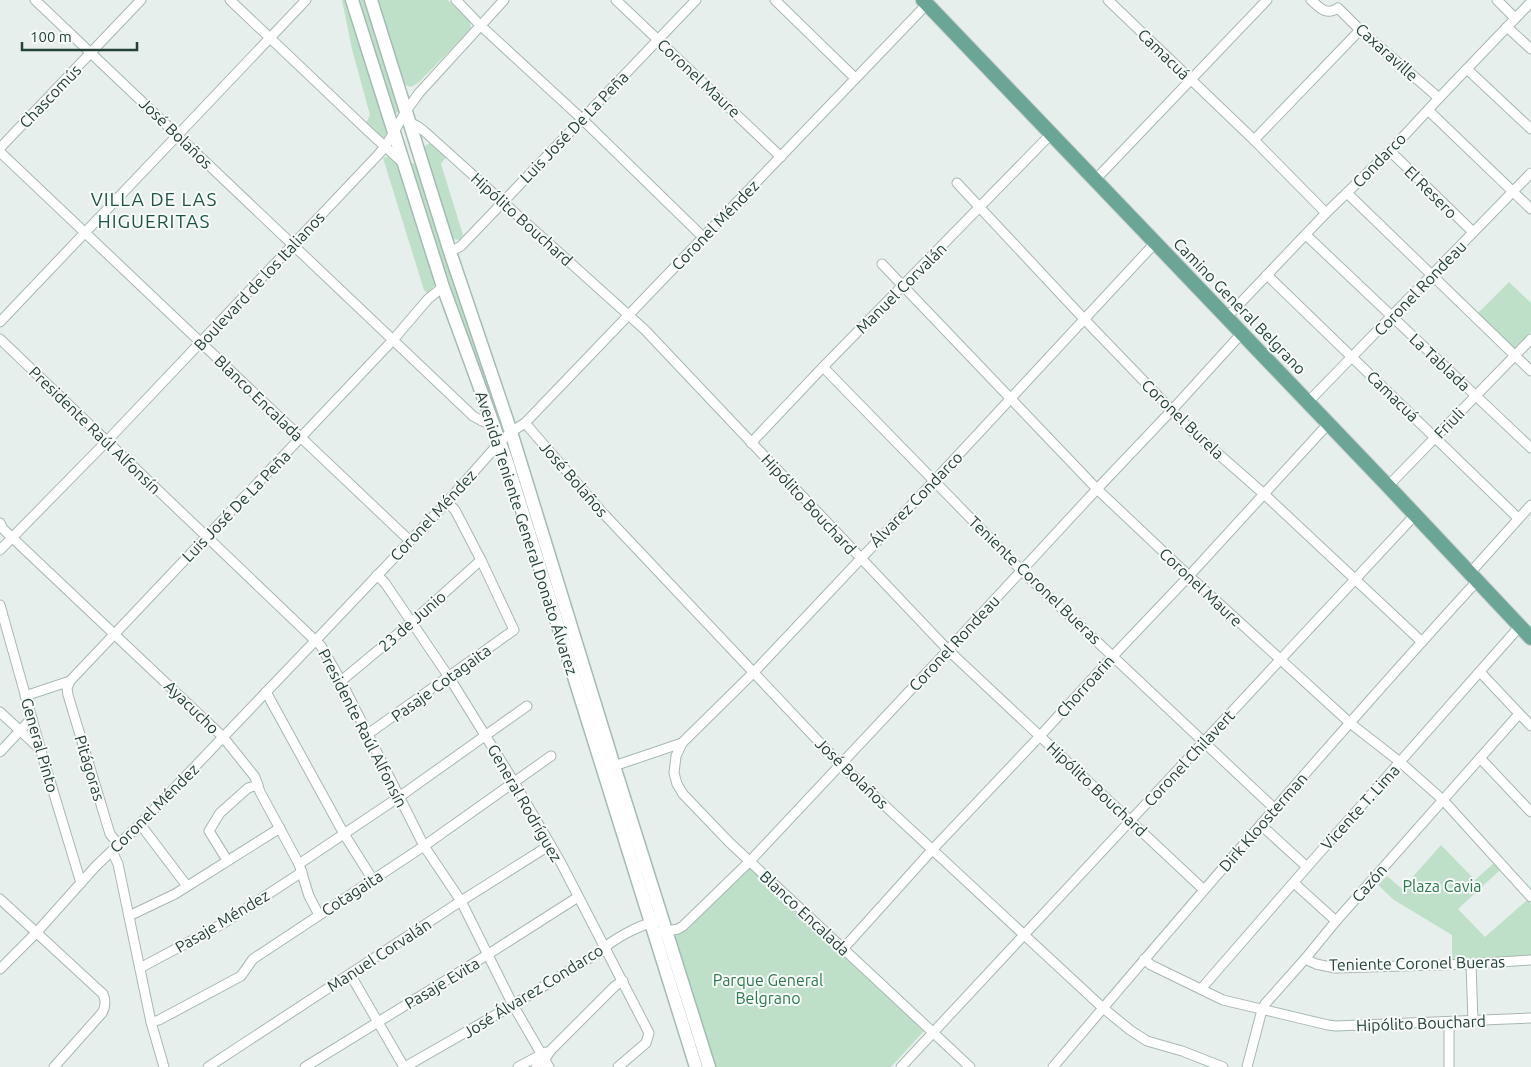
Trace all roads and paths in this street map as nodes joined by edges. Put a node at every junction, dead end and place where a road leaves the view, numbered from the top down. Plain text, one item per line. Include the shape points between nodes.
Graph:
1 (35, 0) edge
2 (141, 0) edge
3 (230, 0) edge
4 (306, 0) edge
5 (352, 0) edge
6 (371, 0) edge
7 (456, 0) edge
8 (504, 0) edge
9 (616, 0) edge
10 (696, 0) edge
11 (775, 0) edge
12 (1108, 0) edge
13 (1267, 0) edge
14 (1311, 0) edge
15 (1346, 0) edge
16 (1497, 0) edge
17 (927, 2) edge
18 (1531, 2) edge
19 (1338, 8) junction
20 (1516, 18) junction
21 (480, 25) junction
22 (1507, 27) junction
23 (1360, 30) junction
24 (271, 38) junction
25 (658, 40) junction
26 (1531, 49) edge
27 (91, 53) junction
28 (1468, 69) junction
29 (855, 78) junction
30 (1190, 80) junction
31 (1439, 98) junction
32 (1428, 110) junction
33 (406, 111) junction
34 (582, 119) junction
35 (411, 123) junction
36 (1531, 129) edge
37 (394, 131) junction
38 (1052, 134) junction
39 (178, 135) junction
40 (1254, 140) junction
41 (385, 146) junction
42 (0, 150) edge
43 (1390, 150) junction
44 (781, 156) junction
45 (403, 163) junction
46 (1531, 172) edge
47 (1095, 180) junction
48 (957, 183) dead end
49 (1513, 191) junction
50 (1347, 193) junction
51 (504, 202) junction
52 (979, 208) junction
53 (1531, 209) edge
54 (1326, 213) junction
55 (1473, 232) junction
56 (86, 233) junction
57 (1306, 234) junction
58 (702, 237) junction
59 (1155, 243) junction
60 (293, 245) junction
61 (450, 252) junction
62 (882, 264) dead end
63 (1267, 275) junction
64 (1432, 275) junction
65 (903, 285) junction
66 (443, 287) junction
67 (628, 316) junction
68 (1392, 317) junction
69 (1226, 318) junction
70 (1085, 320) junction
71 (0, 322) edge
72 (1242, 333) junction
73 (1531, 338) edge
74 (0, 339) edge
75 (393, 340) junction
76 (201, 342) junction
77 (1514, 356) junction
78 (1352, 358) junction
79 (823, 367) junction
80 (1531, 371) edge
81 (1475, 395) junction
82 (1011, 399) junction
83 (1308, 402) junction
84 (1172, 410) junction
85 (525, 423) junction
86 (1328, 424) junction
87 (494, 425) junction
88 (511, 432) junction
89 (1435, 437) junction
90 (300, 438) junction
91 (106, 442) junction
92 (500, 442) junction
93 (751, 443) junction
94 (1531, 448) edge
95 (935, 480) junction
96 (1388, 486) junction
97 (1097, 489) junction
98 (1264, 494) junction
99 (447, 502) junction
100 (1531, 505) edge
101 (1415, 515) junction
102 (1518, 518) junction
103 (0, 523) edge
104 (207, 536) junction
105 (13, 537) junction
106 (409, 540) junction
107 (0, 550) edge
108 (860, 558) junction
109 (481, 560) junction
110 (1022, 571) junction
111 (377, 575) junction
112 (1189, 576) junction
113 (1473, 577) junction
114 (1354, 580) junction
115 (0, 605) edge
116 (412, 622) junction
117 (1520, 626) junction
118 (114, 633) junction
119 (1531, 638) edge
120 (316, 640) junction
121 (1422, 642) junction
122 (948, 650) junction
123 (1113, 656) junction
124 (1280, 660) junction
125 (754, 672) junction
126 (1480, 672) junction
127 (449, 677) junction
128 (341, 681) junction
129 (69, 684) junction
130 (266, 692) junction
131 (25, 696) junction
132 (527, 706) dead end
133 (0, 712) edge
134 (1519, 714) junction
135 (32, 718) junction
136 (1350, 723) junction
137 (1531, 726) edge
138 (20, 732) junction
139 (368, 734) junction
140 (486, 735) junction
141 (1040, 736) junction
142 (223, 737) junction
143 (1204, 742) junction
144 (682, 743) junction
145 (41, 751) junction
146 (0, 752) edge
147 (552, 756) dead end
148 (1480, 758) junction
149 (1400, 762) junction
150 (840, 764) junction
151 (614, 766) junction
152 (514, 782) junction
153 (258, 785) junction
154 (399, 797) junction
155 (1442, 800) junction
156 (1275, 809) junction
157 (1531, 812) edge
158 (1130, 820) junction
159 (140, 824) junction
160 (1261, 825) junction
161 (280, 828) junction
162 (344, 834) junction
163 (550, 845) junction
164 (424, 846) junction
165 (115, 848) junction
166 (933, 849) junction
167 (227, 860) junction
168 (750, 862) junction
169 (1307, 867) junction
170 (300, 868) junction
171 (373, 880) junction
172 (81, 883) junction
173 (1294, 883) junction
174 (187, 886) junction
175 (1204, 890) junction
176 (578, 897) junction
177 (1531, 897) edge
178 (0, 899) edge
179 (461, 901) junction
180 (319, 915) junction
181 (129, 916) junction
182 (1336, 921) junction
183 (665, 926) junction
184 (652, 928) junction
185 (36, 933) junction
186 (1024, 935) junction
187 (605, 947) junction
188 (843, 949) junction
189 (487, 955) junction
190 (1144, 959) junction
191 (1305, 959) junction
192 (1531, 960) edge
193 (1470, 964) junction
194 (140, 968) junction
195 (0, 969) edge
196 (350, 974) junction
197 (623, 980) junction
198 (1201, 989) junction
199 (513, 1005) junction
200 (1103, 1008) junction
201 (1262, 1010) junction
202 (1531, 1018) edge
203 (1473, 1021) junction
204 (150, 1022) junction
205 (377, 1022) junction
206 (1449, 1022) junction
207 (933, 1033) junction
208 (544, 1060) edge
209 (54, 1067) edge
210 (164, 1067) edge
211 (208, 1067) edge
212 (305, 1067) edge
213 (405, 1067) edge
214 (518, 1067) edge
215 (536, 1067) edge
216 (618, 1067) edge
217 (696, 1067) edge
218 (709, 1067) edge
219 (901, 1067) edge
220 (970, 1067) edge
221 (1053, 1067) edge
222 (1223, 1067) edge
223 (1247, 1067) edge
224 (1449, 1067) edge

1 - 27 street, José Bolaños
2 - 27 street, Chascomús
3 - 24 street
4 - 24 street
5 - 37 main road, Avenida Teniente General Donato Álvarez
6 - 33 main road, Avenida Teniente General Donato Álvarez
7 - 21 street
8 - 21 street, Boulevard de los Italianos
9 - 25 street, Coronel Maure
10 - 25 street, Luis José De La Peña
11 - 29 street
12 - 30 street, Camacuá
13 - 30 street
14 - 19 street via 1325,11
15 - 19 street
16 - 20 street
17 - 29 street, Coronel Méndez
17 - 38 main road, Camino General Belgrano
18 - 20 street, Condarco
19 - 23 street, Caxaraville
20 - 22 street, Condarco
21 - 33 street, Boulevard de los Italianos via 418,93
21 - 34 street
22 - 26 street
22 - 28 street, Condarco
23 - 31 street, Caxaraville
23 - 40 street
24 - 39 street
24 - 41 street
25 - 34 street, Luis José De La Peña
25 - 44 street, Coronel Maure
27 - 39 street, José Bolaños
27 - 42 street, Chascomús
28 - 31 street, Condarco
28 - 36 street
29 - 44 street, Coronel Méndez
30 - 40 street, Camacuá
30 - 47 street
31 - 32 street, Condarco
32 - 43 street, Condarco
32 - 49 street
33 - 35 main road, Avenida Teniente General Donato Álvarez
33 - 37 street, Boulevard de los Italianos
34 - 51 street, Luis José De La Peña
34 - 58 street
35 - 51 street, Hipólito Bouchard via 424,130
35 - 61 main road, Avenida Teniente General Donato Álvarez
37 - 41 street, Boulevard de los Italianos
37 - 45 main road, Avenida Teniente General Donato Álvarez
38 - 47 main road, Camino General Belgrano
38 - 52 street, Manuel Corvalán
39 - 56 street
39 - 60 street, José Bolaños
40 - 54 street, Camacuá
41 - 45 street
41 - 60 street, Boulevard de los Italianos
42 - 56 street, Blanco Encalada
43 - 50 street, Condarco
43 - 55 street, El Resero
44 - 58 street, Coronel Méndez
45 - 66 main road, Avenida Teniente General Donato Álvarez
46 - 49 street, Coronel Rondeau
47 - 59 main road, Camino General Belgrano
48 - 52 street, Coronel Burela
49 - 53 street
49 - 55 street, Coronel Rondeau
50 - 54 street, Condarco
50 - 64 street
51 - 61 street, Luis José De La Peña via 461,246
51 - 67 street, Hipólito Bouchard
52 - 65 street, Manuel Corvalán
52 - 70 street, Coronel Burela
54 - 57 street, Condarco
55 - 64 street, Coronel Rondeau
56 - 71 street
56 - 76 street, Blanco Encalada
57 - 63 street, Condarco
57 - 68 street, La Tablada
58 - 67 street, Coronel Méndez
59 - 69 main road, Camino General Belgrano
59 - 70 street, Álvarez Condarco
60 - 75 street, José Bolaños
60 - 76 street, Boulevard de los Italianos
61 - 88 main road, Avenida Teniente General Donato Álvarez
62 - 65 street, Coronel Maure
63 - 69 street, Condarco
63 - 78 street, Camacuá
64 - 68 street, Coronel Rondeau
64 - 77 street
65 - 79 street, Manuel Corvalán
65 - 82 street, Coronel Maure
66 - 75 street, Luis José De La Peña via 428,299
66 - 87 main road, Avenida Teniente General Donato Álvarez
67 - 85 street, Coronel Méndez
67 - 93 street, Hipólito Bouchard
68 - 78 street, Coronel Rondeau
68 - 81 street, La Tablada
69 - 72 main road, Camino General Belgrano
70 - 82 street, Álvarez Condarco
70 - 84 street, Coronel Burela
72 - 83 main road, Camino General Belgrano
72 - 84 street, Coronel Rondeau
73 - 77 street, Friuli
74 - 91 street, Presidente Raúl Alfonsín
75 - 87 street, José Bolaños via 473,416
75 - 90 street, Luis José De La Peña
76 - 90 street, Blanco Encalada
76 - 91 street, Boulevard de los Italianos
77 - 80 street
77 - 81 street, Friuli
78 - 83 street, Coronel Rondeau
78 - 89 street, Camacuá
79 - 93 street, Manuel Corvalán
79 - 95 street, Teniente Coronel Bueras
81 - 89 street, Friuli
81 - 94 street, La Tablada
82 - 95 street, Álvarez Condarco
82 - 97 street, Coronel Maure
83 - 86 main road, Camino General Belgrano
84 - 97 street, Coronel Rondeau
84 - 98 street, Coronel Burela
85 - 88 street, Coronel Méndez
85 - 125 street, José Bolaños via 602,512
86 - 96 main road, Camino General Belgrano
86 - 98 street, Chorroarin
87 - 92 main road, Avenida Teniente General Donato Álvarez
88 - 92 street, Coronel Méndez
88 - 151 main road, Avenida Teniente General Donato Álvarez
89 - 96 street, Friuli
89 - 102 street, Camacuá
90 - 104 street, Luis José De La Peña
90 - 106 street, Blanco Encalada
91 - 104 street, Presidente Raúl Alfonsín
91 - 105 street, Boulevard de los Italianos
92 - 99 street, Coronel Méndez
92 - 184 main road, Avenida Teniente General Donato Álvarez
93 - 108 street, Hipólito Bouchard
95 - 108 street, Álvarez Condarco
95 - 110 street, Teniente Coronel Bueras
96 - 101 main road, Camino General Belgrano
97 - 110 street, Coronel Rondeau
97 - 112 street, Coronel Maure
98 - 112 street, Chorroarin
98 - 114 street, Coronel Burela
99 - 106 street, Coronel Méndez
99 - 109 street via 455,510
100 - 102 street, Dirk Kloosterman
101 - 113 main road, Camino General Belgrano
101 - 114 street, Coronel Chilavert
102 - 113 street, Dirk Kloosterman
103 - 105 street
104 - 118 street, Luis José De La Peña
104 - 120 street, Presidente Raúl Alfonsín
105 - 107 street, Boulevard de los Italianos
105 - 118 street, Ayacucho
106 - 111 street, Coronel Méndez
108 - 122 street, Hipólito Bouchard
108 - 125 street, Álvarez Condarco
109 - 116 street, 23 de Junio
109 - 127 street, Pasaje Cotagaita via 514,632
110 - 122 street, Coronel Rondeau
110 - 123 street, Teniente Coronel Bueras
111 - 116 street, General Rodríguez
111 - 120 street, Coronel Méndez
112 - 123 street, Chorroarin
112 - 124 street, Coronel Maure
113 - 117 main road, Camino General Belgrano
113 - 121 street, Dirk Kloosterman
114 - 121 street, Coronel Burela
114 - 124 street, Coronel Chilavert
115 - 131 street, General Pinto
116 - 127 street, General Rodríguez
116 - 128 street, 23 de Junio
117 - 119 main road, Camino General Belgrano
117 - 126 street, Vicente T. Lima
118 - 129 street, Luis José De La Peña
118 - 142 street, Ayacucho
120 - 128 street, Presidente Raúl Alfonsín
120 - 130 street, Coronel Méndez
121 - 136 street, Dirk Kloosterman
122 - 141 street, Hipólito Bouchard
122 - 150 street, Coronel Rondeau
123 - 141 street, Chorroarin
123 - 143 street, Teniente Coronel Bueras
124 - 136 street, Coronel Maure
124 - 143 street, Coronel Chilavert
125 - 144 street, Álvarez Condarco
125 - 150 street, José Bolaños
126 - 134 street
126 - 149 street, Vicente T. Lima
127 - 139 street, Pasaje Cotagaita
127 - 140 street, General Rodríguez
128 - 139 street, Presidente Raúl Alfonsín
129 - 131 street, Luis José De La Peña
129 - 165 street, Pitágoras
130 - 142 street, Coronel Méndez
130 - 162 street
131 - 135 street, General Pinto
132 - 140 street, Pasaje Méndez
133 - 138 street
134 - 137 street
134 - 148 street, Cazón
135 - 138 street
135 - 145 street, General Pinto
136 - 149 street, Coronel Maure
136 - 156 street, Dirk Kloosterman
138 - 145 street
138 - 146 street
139 - 154 street, Presidente Raúl Alfonsín
140 - 152 street, General Rodríguez
140 - 154 street, Pasaje Méndez
141 - 158 street, Hipólito Bouchard
141 - 166 street, Chorroarin
142 - 153 street, Ayacucho via 250,769
142 - 159 street, Coronel Méndez
143 - 156 street, Teniente Coronel Bueras
143 - 158 street, Coronel Chilavert
144 - 151 street, Álvarez Condarco
144 - 168 street, Blanco Encalada via 674,763 677,784
145 - 172 street, General Pinto
147 - 152 street, Cotagaita
148 - 155 street, Cazón
148 - 157 street
149 - 155 street, Coronel Maure
149 - 169 street, Vicente T. Lima
150 - 166 street, José Bolaños
150 - 168 street, Coronel Rondeau
151 - 183 main road, Avenida Teniente General Donato Álvarez
152 - 163 street, General Rodríguez
152 - 164 street, Cotagaita
153 - 161 street, Ayacucho
153 - 167 street via 248,788 220,813 209,831
154 - 162 street, Pasaje Méndez
154 - 164 street, Presidente Raúl Alfonsín
155 - 177 street, Coronel Maure
155 - 182 street, Cazón
156 - 160 street, Dirk Kloosterman
158 - 175 street, Hipólito Bouchard
158 - 186 street, Coronel Chilavert
159 - 165 street, Coronel Méndez
159 - 174 street
160 - 169 street
160 - 175 street, Dirk Kloosterman
161 - 167 street
161 - 170 street, Ayacucho
162 - 170 street, Pasaje Méndez
162 - 171 street
163 - 176 street, General Rodríguez
163 - 179 street, Manuel Corvalán
164 - 171 street, Cotagaita
164 - 179 street, Presidente Raúl Alfonsín
165 - 172 street, Coronel Méndez
165 - 181 street
166 - 186 street, José Bolaños
166 - 188 street, Chorroarin
167 - 174 street
168 - 183 street, Coronel Rondeau via 683,926 678,929
168 - 188 street, Blanco Encalada
169 - 173 street, Vicente T. Lima
170 - 180 street, Ayacucho
170 - 194 street, Pasaje Méndez via 224,923
171 - 180 street, Cotagaita
172 - 185 street, Coronel Méndez
173 - 182 street
173 - 198 street, Vicente T. Lima
174 - 181 street
175 - 190 street, Dirk Kloosterman
176 - 187 street, General Rodríguez
176 - 189 street, Pasaje Evita
178 - 185 street
179 - 189 street, Presidente Raúl Alfonsín
179 - 196 street, Manuel Corvalán
180 - 204 street, Cotagaita via 253,959 240,976
181 - 194 street
182 - 191 street, Cazón
183 - 184 street, José Álvarez Condarco
183 - 218 main road, Avenida Teniente General Donato Álvarez
184 - 187 street, José Álvarez Condarco via 640,927
184 - 217 main road, Avenida Teniente General Donato Álvarez
185 - 195 street, Coronel Méndez
185 - 209 street via 103,994 106,1005
186 - 200 street, José Bolaños
186 - 207 street, Coronel Chilavert
187 - 197 street, General Rodríguez
187 - 199 street, José Álvarez Condarco
188 - 207 street, Blanco Encalada
189 - 199 street, Presidente Raúl Alfonsín
189 - 205 street, Pasaje Evita
190 - 198 street, Hipólito Bouchard
190 - 200 street, Dirk Kloosterman
191 - 193 street, Teniente Coronel Bueras via 1335,968
191 - 201 street, Cazón
192 - 193 street, Teniente Coronel Bueras
193 - 203 street
194 - 204 street
196 - 205 street
196 - 211 street, Manuel Corvalán
197 - 208 street
197 - 216 street, General Rodríguez via 650,1033 646,1043
198 - 201 street, Hipólito Bouchard via 1224,1000
199 - 208 street, Presidente Raúl Alfonsín
199 - 213 street, José Álvarez Condarco
200 - 221 street, Dirk Kloosterman
200 - 222 street, José Bolaños via 1147,1041
201 - 206 street, Hipólito Bouchard via 1336,1026
201 - 223 street, Cazón
202 - 203 street, Hipólito Bouchard
203 - 206 street, Hipólito Bouchard
204 - 210 street
205 - 212 street, Pasaje Evita
205 - 213 street
206 - 224 street
207 - 219 street, Coronel Chilavert
207 - 220 street, Blanco Encalada
208 - 214 street
208 - 215 street

